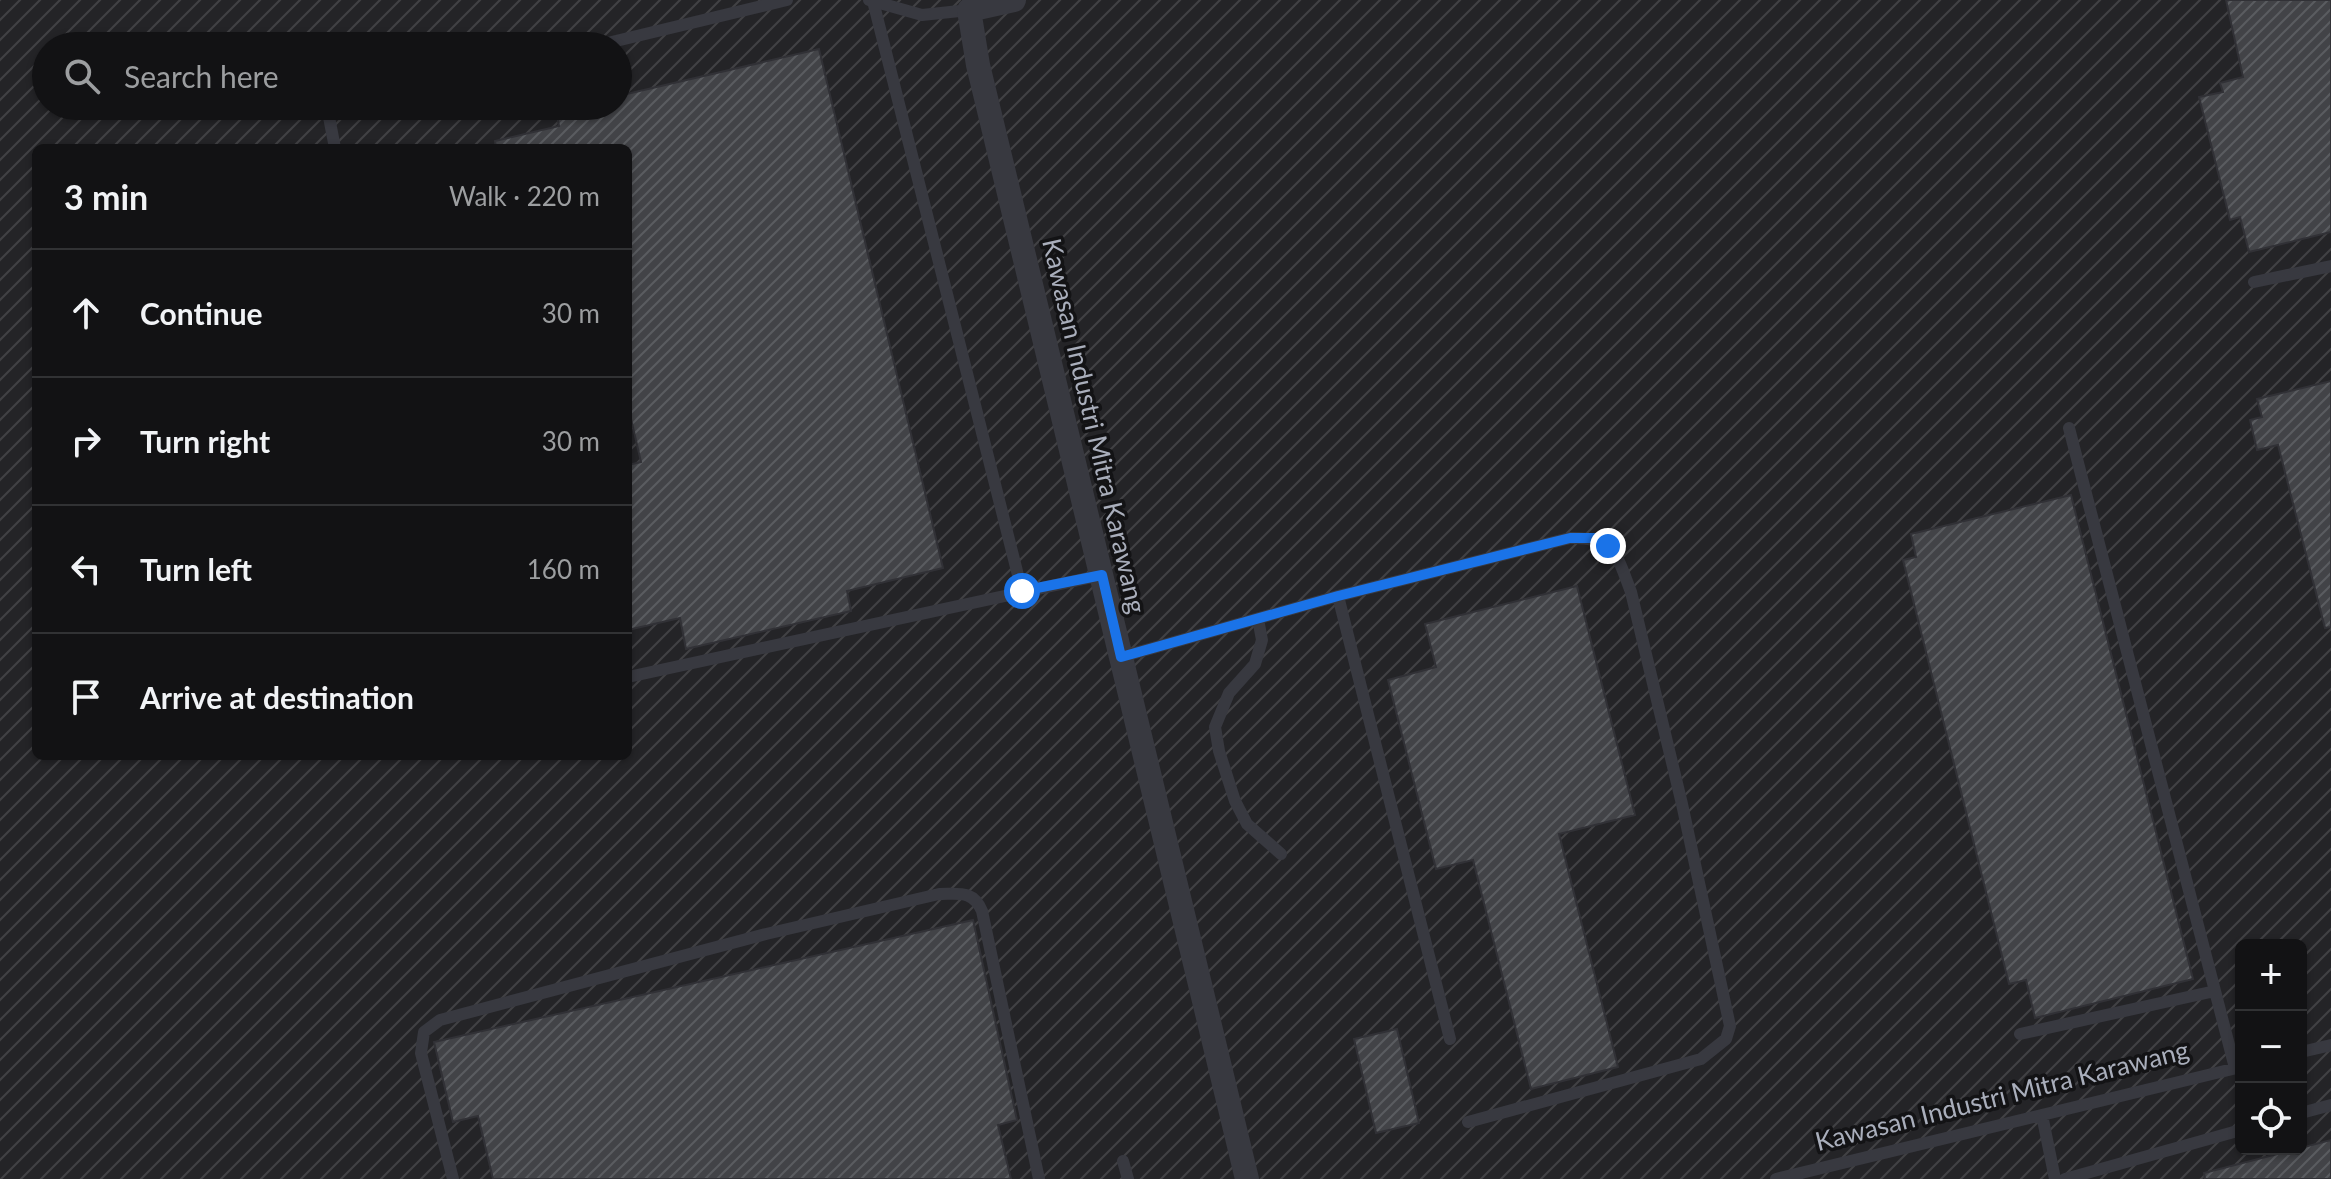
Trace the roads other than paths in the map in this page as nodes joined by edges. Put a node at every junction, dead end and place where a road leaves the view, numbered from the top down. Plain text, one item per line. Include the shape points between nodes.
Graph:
1 (787, 0) edge
2 (1014, 0) edge
3 (871, 1) edge
4 (962, 7) edge
5 (632, 37) edge
6 (330, 120) edge
7 (334, 144) edge
8 (2331, 266) edge
9 (2254, 282) dead end
10 (2069, 428) dead end
11 (1102, 575) junction
12 (1022, 591) junction
13 (1338, 596) junction
14 (1258, 619) junction
15 (1121, 657) junction
16 (632, 676) edge
17 (1281, 854) dead end
18 (2215, 991) junction
19 (2020, 1034) dead end
20 (1450, 1039) dead end
21 (2331, 1045) edge
22 (2307, 1051) edge
23 (2235, 1058) edge
24 (2235, 1069) edge
25 (2331, 1105) edge
26 (2307, 1111) edge
27 (2042, 1115) junction
28 (1468, 1122) dead end
29 (2235, 1132) edge
30 (1123, 1161) dead end
31 (453, 1179) edge
32 (1039, 1179) edge
33 (1128, 1179) edge
34 (1247, 1179) edge
35 (1776, 1179) edge
36 (2055, 1179) edge
37 (2065, 1179) edge

1 - 5 lane
2 - 4 street
3 - 4 lane via 922,15
3 - 12 lane
4 - 11 street, Kawasan Industri Mitra Karawang
6 - 7 lane
8 - 9 lane
10 - 18 lane
11 - 12 lane
11 - 15 street, Kawasan Industri Mitra Karawang
12 - 16 lane
13 - 14 lane
13 - 20 lane
13 - 28 lane via 1586,536 1608,546 1619,562 1634,607 1728,1014 1726,1039 1701,1059
14 - 15 lane
14 - 17 lane via 1262,640 1255,664 1229,693 1215,727 1247,824
15 - 34 street, Kawasan Industri Mitra Karawang
18 - 19 lane
18 - 23 lane
21 - 22 lane
24 - 27 lane, Kawasan Industri Mitra Karawang
25 - 26 lane
27 - 35 lane, Kawasan Industri Mitra Karawang
27 - 36 lane
29 - 37 lane
30 - 33 lane
31 - 32 lane via 421,1053 424,1032 440,1020 766,934 939,894 968,893 982,911

